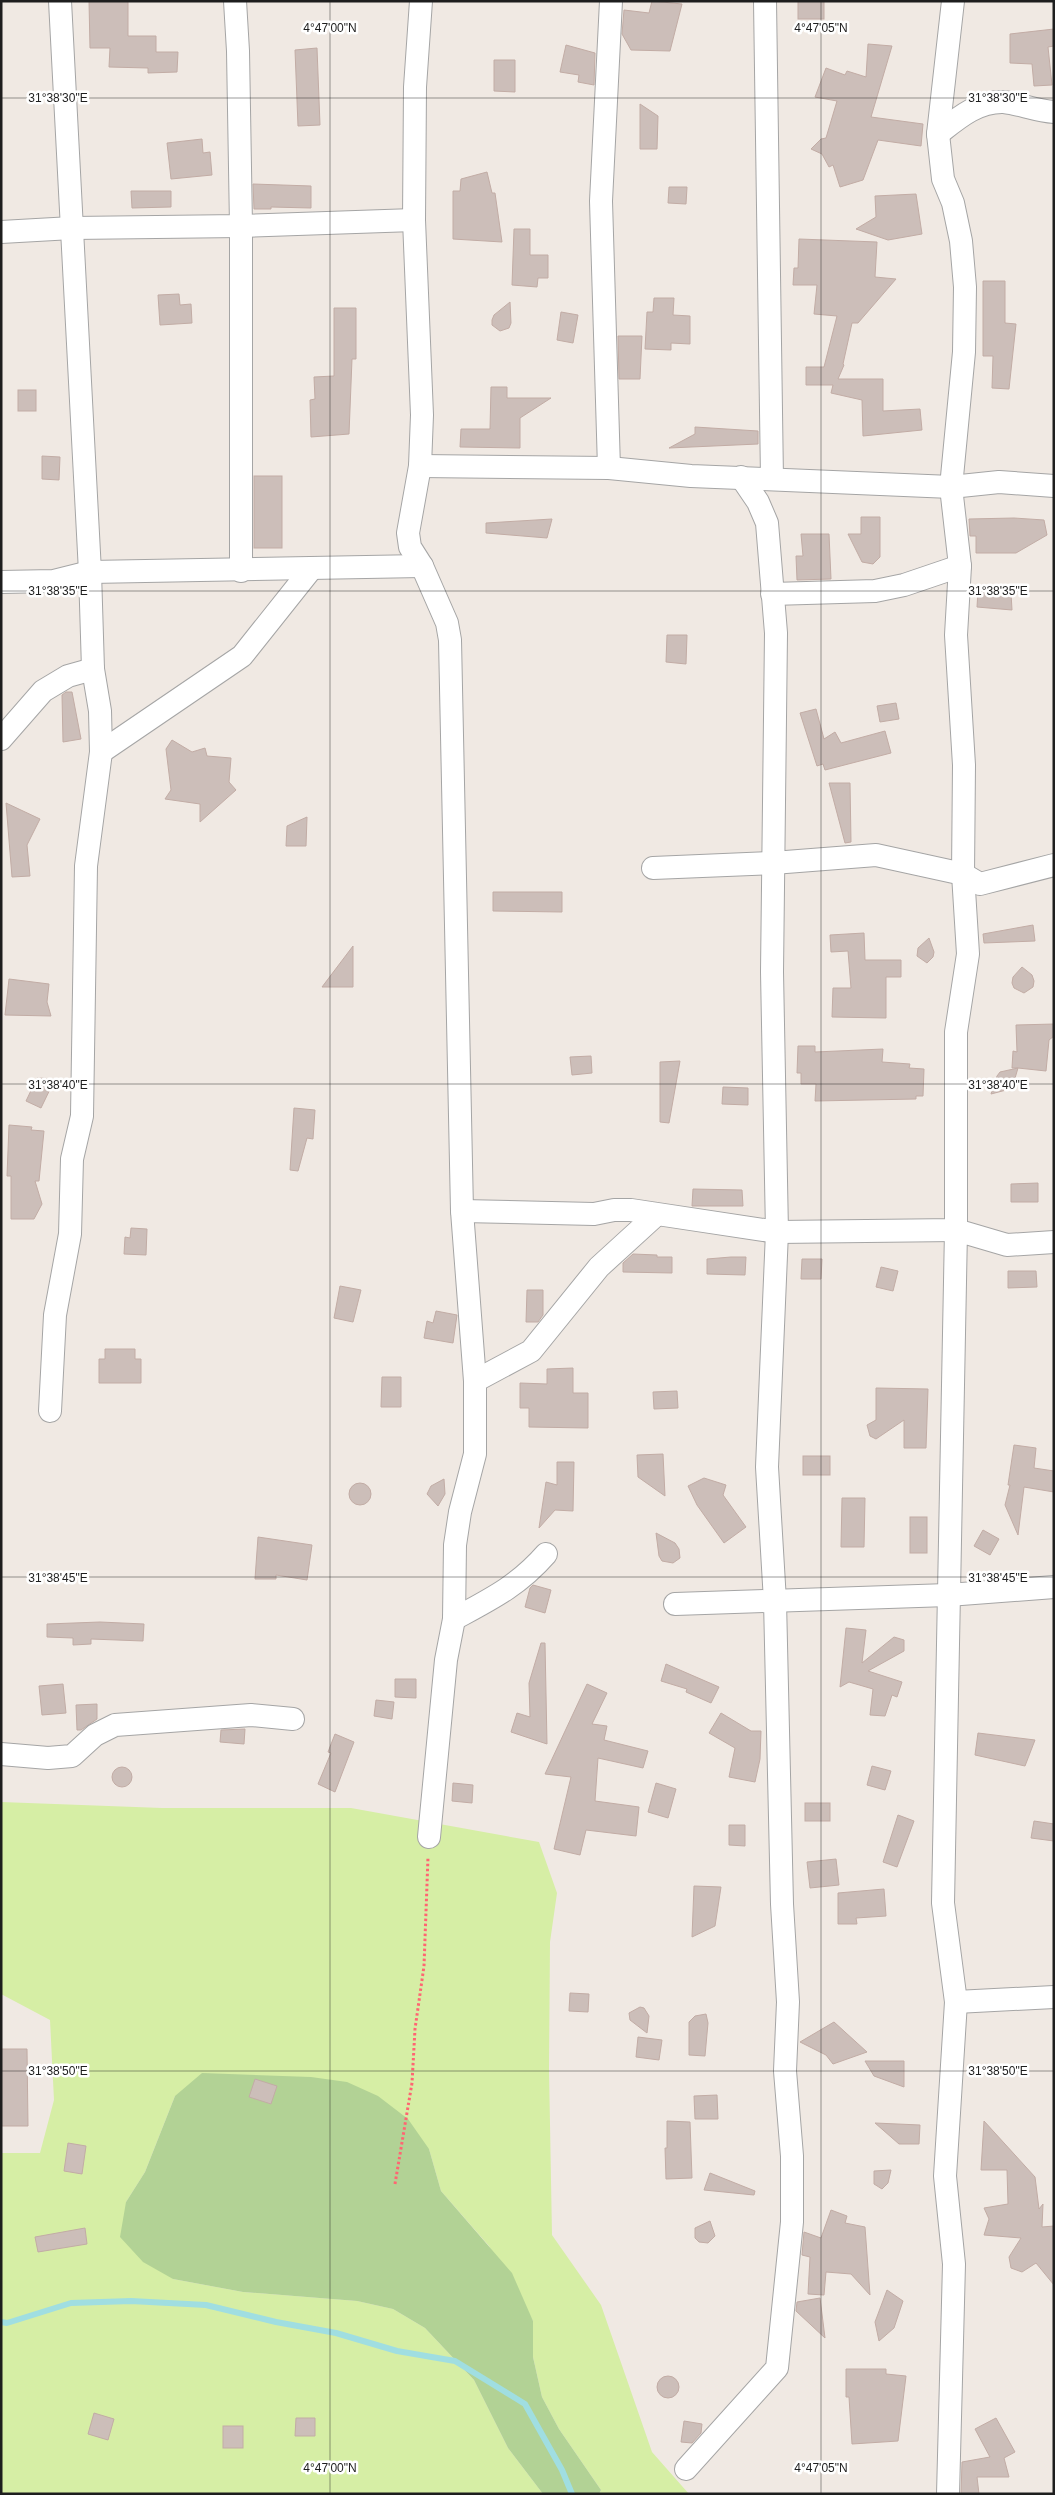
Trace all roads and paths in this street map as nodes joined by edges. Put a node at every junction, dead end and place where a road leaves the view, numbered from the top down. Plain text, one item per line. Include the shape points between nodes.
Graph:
1 (60, 1) edge
2 (235, 1) edge
3 (421, 1) edge
4 (610, 1) edge
5 (765, 1) edge
6 (953, 1) edge
7 (1054, 112) edge
8 (938, 134) junction
9 (414, 220) junction
10 (240, 226) junction
11 (72, 228) junction
12 (1, 232) edge
13 (420, 466) junction
14 (609, 468) junction
15 (741, 478) junction
16 (772, 478) junction
17 (1054, 486) edge
18 (951, 487) junction
19 (422, 566) junction
20 (960, 566) junction
21 (312, 568) junction
22 (241, 570) junction
23 (90, 572) junction
24 (1, 582) edge
25 (772, 594) junction
26 (93, 669) junction
27 (2, 749) edge
28 (101, 752) junction
29 (773, 863) junction
30 (1054, 865) edge
31 (653, 868) dead end
32 (963, 874) junction
33 (462, 1211) junction
34 (656, 1215) junction
35 (956, 1230) junction
36 (777, 1232) junction
37 (1054, 1242) edge
38 (474, 1381) junction
39 (50, 1411) dead end
40 (546, 1554) dead end
41 (1054, 1587) edge
42 (948, 1596) junction
43 (775, 1601) junction
44 (675, 1604) dead end
45 (454, 1618) junction
46 (293, 1719) dead end
47 (1, 1754) edge
48 (428, 1837) joint
49 (1054, 1997) edge
50 (956, 2002) junction
51 (395, 2184) dead end
52 (686, 2469) dead end
53 (948, 2494) edge

1 - 11 street
2 - 10 street
3 - 9 street via 415,87
4 - 14 street via 601,201
5 - 16 street
6 - 8 street
7 - 8 street via 1004,102 989,104 961,116
8 - 18 street via 943,179 953,203 961,241 965,288 964,352
9 - 10 street
9 - 13 street via 422,415
10 - 11 street
10 - 22 street
11 - 12 street
11 - 23 street
13 - 14 street
13 - 19 street via 408,533 410,547
14 - 15 street
15 - 16 street
15 - 25 street via 758,502 767,523
16 - 18 street
17 - 18 street via 999,482
18 - 20 street
19 - 21 street
19 - 33 street via 447,623 450,640
20 - 25 street via 875,591
20 - 32 street via 956,635 964,766
21 - 22 street
21 - 28 street via 242,656
22 - 23 street
23 - 24 street via 54,581
23 - 26 street
25 - 29 street via 776,633
26 - 27 street via 68,676 43,691
26 - 28 street via 100,711
28 - 39 street via 86,866 82,1116 72,1159 70,1234 55,1315
29 - 31 street
29 - 32 street via 876,855
29 - 36 street
30 - 32 street via 980,884
32 - 35 street via 968,954 956,1032
33 - 34 street via 594,1214 622,1210
33 - 38 street
34 - 36 street
34 - 38 street via 599,1267 531,1352
35 - 36 street
35 - 37 street via 1007,1245
35 - 42 street
36 - 43 street via 767,1467
38 - 45 street via 474,1454 455,1545
40 - 45 street via 527,1576
41 - 42 street
42 - 43 street
42 - 50 street via 943,1903
43 - 44 street
43 - 52 street via 782,1904 788,2002 785,2071 792,2156 792,2222 778,2359 777,2368
45 - 48 street via 446,1660
46 - 47 street via 251,1716 115,1725 95,1735 72,1756 48,1758
48 - 51 path via 424,1966 415,2029 412,2083
49 - 50 street
50 - 53 street via 945,2176 954,2264

